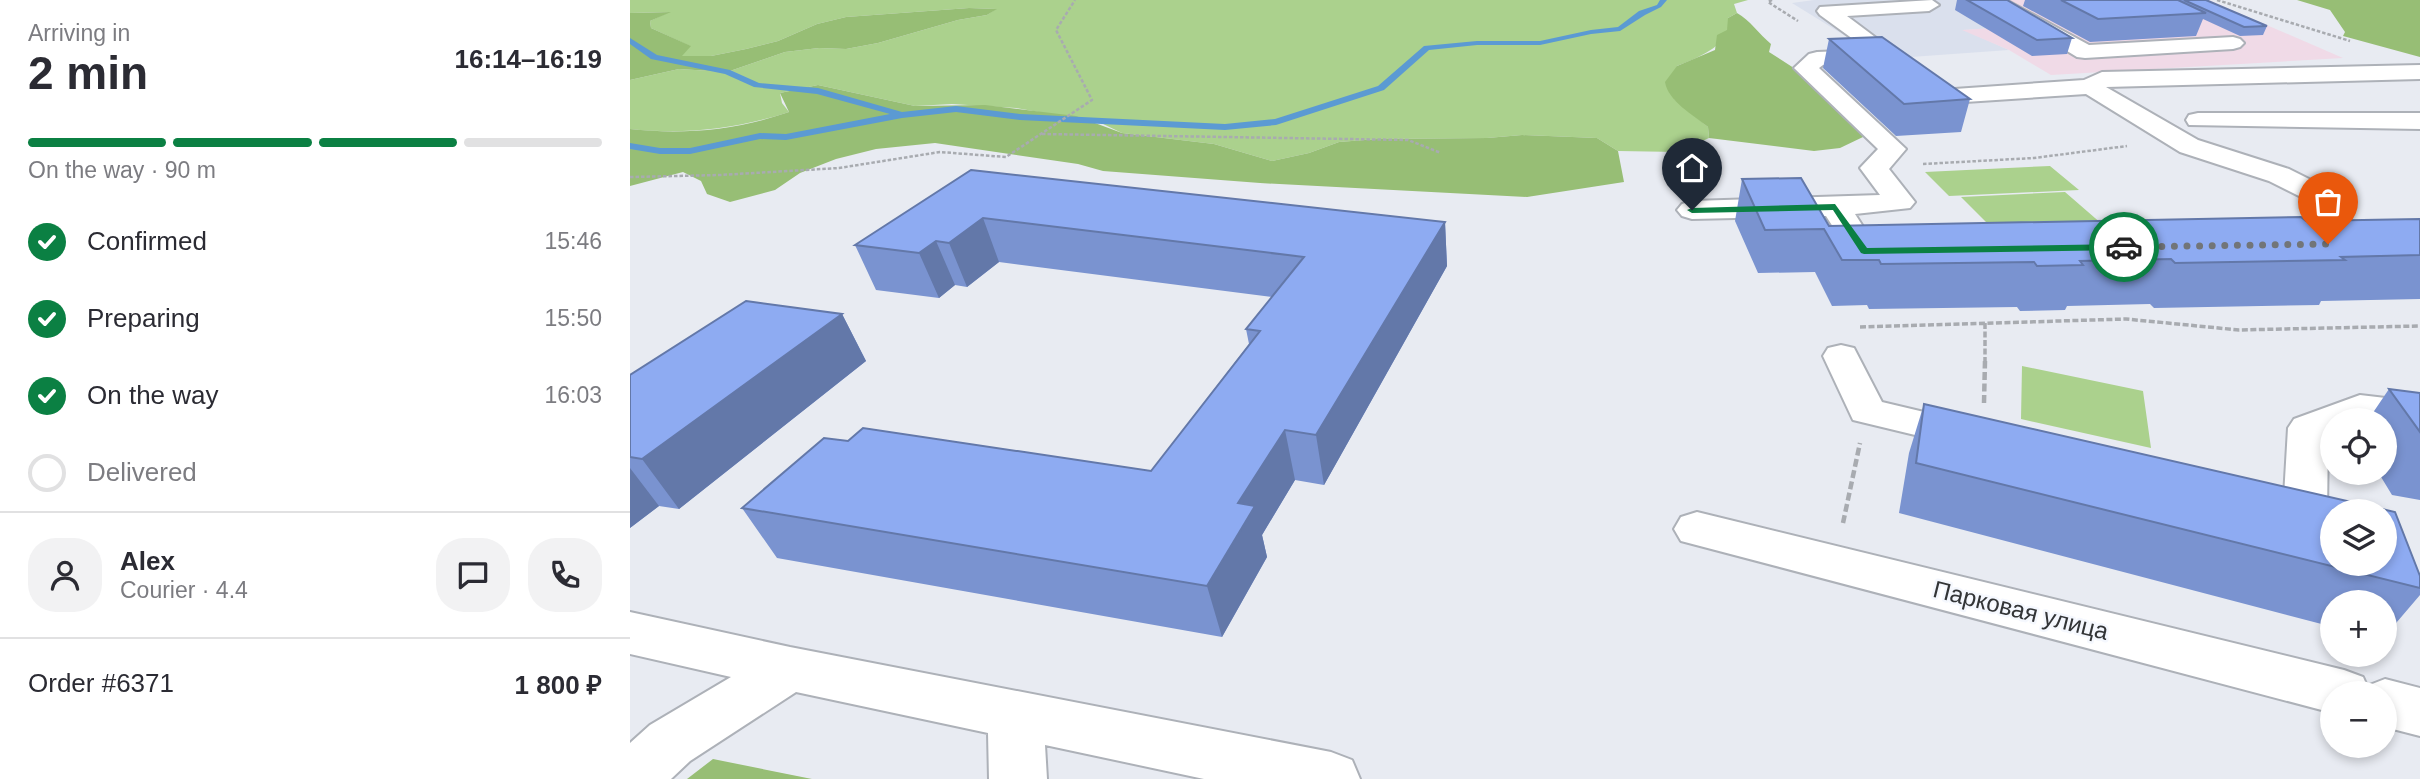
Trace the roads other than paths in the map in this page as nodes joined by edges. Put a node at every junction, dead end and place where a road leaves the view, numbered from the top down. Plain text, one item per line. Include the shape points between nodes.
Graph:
1 (1992, 0) edge
2 (1929, 5) dead end
3 (2198, 27) edge
4 (2233, 43) junction
5 (1881, 56) junction
6 (2420, 72) edge
7 (2316, 74) junction
8 (2090, 87) junction
9 (2197, 120) dead end
10 (2420, 121) edge
11 (2325, 198) dead end
12 (1835, 207) junction
13 (1692, 210) dead end
14 (1919, 250) edge
15 (1847, 341) road end
16 (2420, 415) edge
17 (1997, 442) edge
18 (2301, 514) edge
19 (1697, 529) dead end
20 (630, 633) edge
21 (790, 669) junction
22 (2320, 687) edge
23 (2397, 707) edge
24 (2420, 712) edge
25 (1015, 713) junction
26 (631, 779) edge
27 (1018, 779) edge
28 (1331, 779) edge

1 - 4 street via 2085,52
2 - 5 street via 1827,11 1884,52
3 - 4 street
4 - 7 street
5 - 8 street via 1935,97
5 - 12 street via 1817,59 1805,68 1893,149 1874,168 1900,202
6 - 7 street
7 - 8 street via 2102,79
8 - 11 street via 2189,146 2279,175
9 - 10 street
12 - 13 street
12 - 14 street via 1864,251
15 - 17 street via 1867,411
16 - 18 street via 2360,407 2308,428
19 - 22 street, Парковая улица
20 - 21 street
21 - 25 street
21 - 26 street via 670,743
23 - 24 street
25 - 27 street
25 - 28 street

